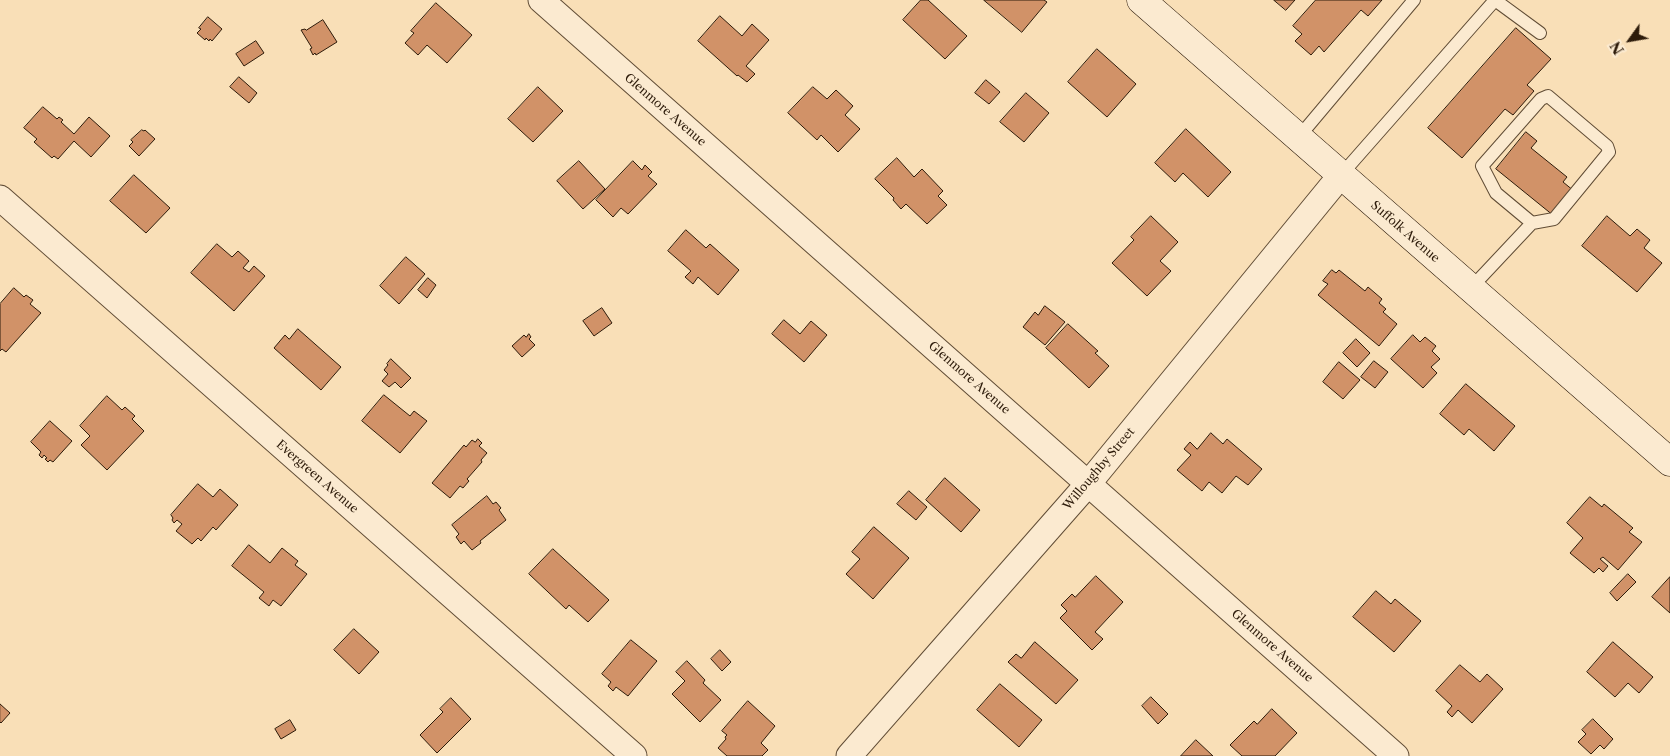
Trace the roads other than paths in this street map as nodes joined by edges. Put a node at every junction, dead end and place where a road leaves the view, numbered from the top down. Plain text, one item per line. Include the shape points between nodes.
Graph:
1 (541, 0) edge
2 (1141, 0) edge
3 (1414, 0) edge
4 (1495, 0) edge
5 (1540, 32) dead end
6 (1298, 138) junction
7 (1341, 175) junction
8 (0, 198) edge
9 (1532, 223) junction
10 (1470, 289) junction
11 (1670, 462) edge
12 (1088, 484) junction
13 (634, 756) edge
14 (850, 756) edge
15 (1396, 756) edge

1 - 12 street, Glenmore Avenue
2 - 6 main road, Suffolk Avenue
3 - 6 lane
4 - 5 lane
4 - 7 lane
6 - 7 main road, Suffolk Avenue
7 - 10 main road, Suffolk Avenue
7 - 12 street, Willoughby Street
8 - 13 street, Evergreen Avenue
9 - 9 lane via 1554,219 1609,152 1608,146 1548,96 1541,99 1482,166 1496,193
9 - 10 lane
10 - 11 main road, Suffolk Avenue
12 - 14 street, Willoughby Street
12 - 15 street, Glenmore Avenue

